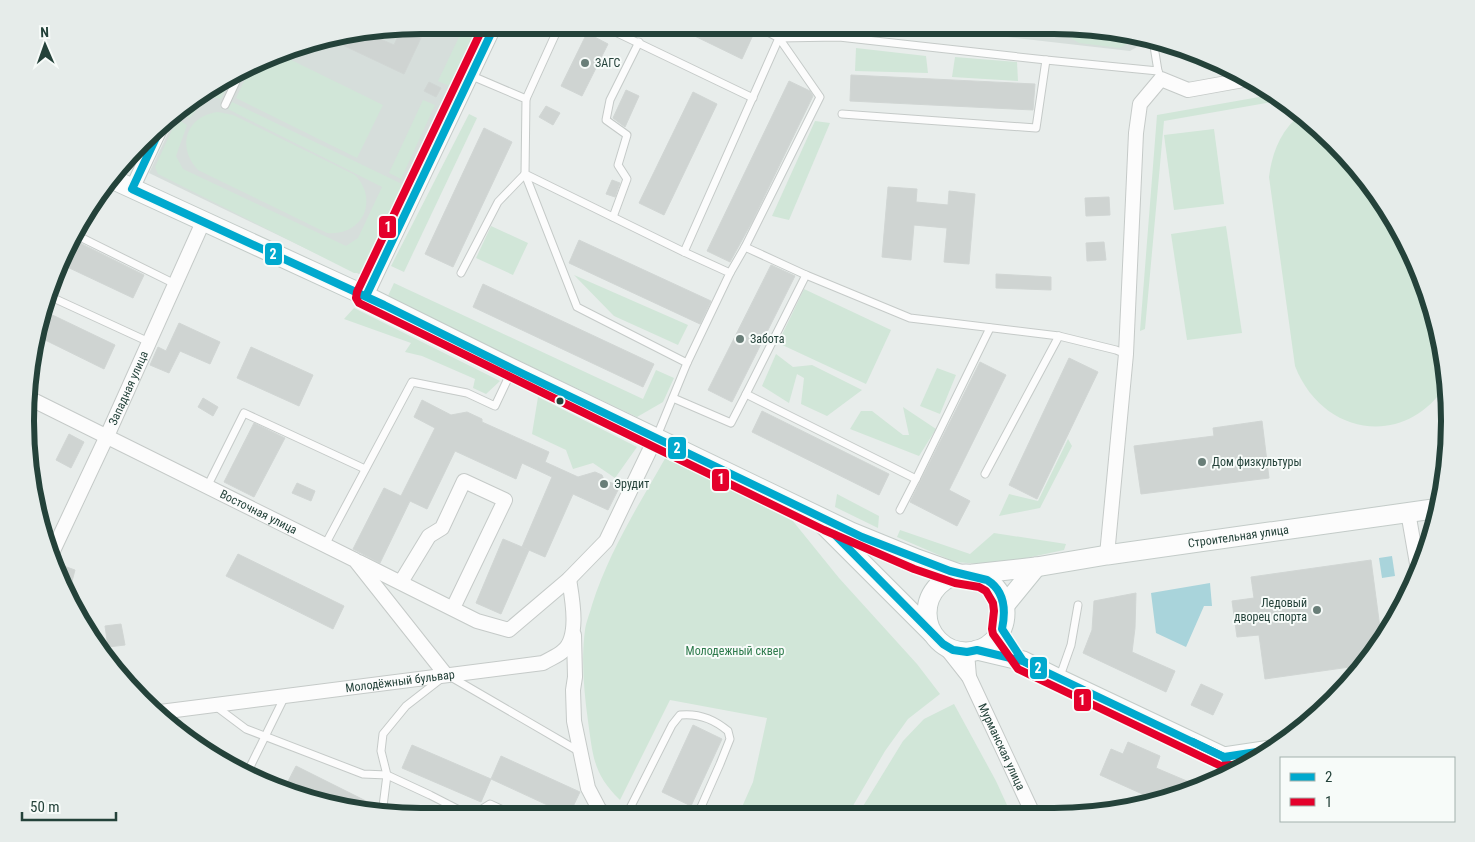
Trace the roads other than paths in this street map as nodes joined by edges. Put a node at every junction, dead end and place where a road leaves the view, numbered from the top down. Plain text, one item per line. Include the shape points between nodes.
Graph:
1 (491, 34) edge
2 (556, 34) edge
3 (621, 34) edge
4 (771, 34) edge
5 (778, 34) edge
6 (779, 38) junction
7 (639, 42) junction
8 (1154, 47) edge
9 (1046, 60) junction
10 (1159, 75) junction
11 (472, 76) junction
12 (236, 81) edge
13 (1238, 81) edge
14 (753, 98) junction
15 (526, 99) junction
16 (225, 105) dead end
17 (842, 114) dead end
18 (155, 140) edge
19 (525, 174) junction
20 (117, 181) edge
21 (132, 189) junction
22 (613, 217) junction
23 (203, 222) junction
24 (80, 238) edge
25 (744, 247) junction
26 (684, 252) junction
27 (730, 272) junction
28 (461, 273) dead end
29 (806, 275) junction
30 (175, 284) junction
31 (366, 296) junction
32 (54, 298) edge
33 (990, 328) junction
34 (1059, 336) junction
35 (149, 342) junction
36 (1126, 354) junction
37 (687, 363) junction
38 (513, 369) junction
39 (746, 394) junction
40 (672, 398) junction
41 (35, 401) edge
42 (107, 436) junction
43 (656, 437) junction
44 (366, 469) junction
45 (985, 474) dead end
46 (916, 479) junction
47 (207, 487) junction
48 (1431, 509) edge
49 (900, 510) dead end
50 (1408, 512) junction
51 (812, 513) junction
52 (325, 545) junction
53 (55, 547) edge
54 (1107, 555) junction
55 (1416, 558) edge
56 (355, 560) junction
57 (1036, 567) junction
58 (966, 574) junction
59 (569, 579) junction
60 (401, 582) junction
61 (1005, 605) junction
62 (1078, 605) dead end
63 (453, 608) junction
64 (1002, 629) junction
65 (574, 632) junction
66 (939, 640) junction
67 (972, 651) junction
68 (1023, 661) junction
69 (446, 675) junction
70 (969, 677) junction
71 (1058, 680) junction
72 (285, 696) junction
73 (214, 705) junction
74 (165, 711) edge
75 (266, 736) junction
76 (581, 752) junction
77 (1228, 765) edge
78 (250, 768) edge
79 (387, 775) junction
80 (383, 806) edge
81 (456, 808) edge
82 (484, 808) edge
83 (499, 808) edge
84 (598, 808) edge
85 (630, 808) edge
86 (701, 808) edge
87 (1030, 808) edge

1 - 11 street
2 - 15 lane
3 - 7 lane
4 - 6 lane
5 - 6 lane
6 - 9 lane via 839,37
6 - 14 lane
6 - 25 lane via 820,97
7 - 14 lane
7 - 22 lane via 610,100 606,120 627,135 618,165 627,179
8 - 10 lane
9 - 10 lane
9 - 17 lane via 1036,128
10 - 13 street via 1188,90
10 - 36 street via 1140,104 1136,133
11 - 15 lane
11 - 31 street
12 - 16 lane
14 - 26 lane
15 - 19 lane
18 - 21 street
19 - 22 lane
19 - 28 lane via 498,202
19 - 37 lane via 577,307
20 - 21 street, Строительная улица
21 - 23 street, Строительная улица
22 - 26 lane
23 - 30 street, Западная улица
23 - 31 street, Строительная улица
24 - 30 lane
25 - 27 lane
25 - 29 lane
26 - 27 lane
27 - 37 lane
29 - 33 lane via 910,318
29 - 39 lane
30 - 35 street, Западная улица
31 - 38 street, Строительная улица
32 - 35 lane
33 - 34 lane
33 - 46 lane
34 - 36 lane
34 - 45 lane
35 - 42 street, Западная улица
36 - 54 street
37 - 40 lane
38 - 43 street, Строительная улица
38 - 44 lane via 495,406 467,393 412,382
39 - 40 lane via 731,423
39 - 46 lane
40 - 43 lane
41 - 42 street, Восточная улица
42 - 47 street, Восточная улица
42 - 53 street, Западная улица
43 - 51 street, Строительная улица
43 - 59 street via 606,541
44 - 47 lane via 244,413
44 - 52 lane
46 - 49 lane
47 - 52 street, Восточная улица
48 - 50 street, Строительная улица
50 - 54 street, Строительная улица
50 - 55 street
51 - 58 street, Строительная улица via 917,560
51 - 66 street, Строительная улица
52 - 56 street, Восточная улица
54 - 57 street, Строительная улица
56 - 60 street
56 - 69 street, Восточная улица
57 - 58 street, Строительная улица
57 - 61 street
58 - 61 street via 992,584
58 - 66 street via 946,580 931,597 927,614 930,627
59 - 63 street via 509,630 477,621
59 - 65 street
60 - 63 street
60 - 63 street via 428,536 442,528 464,481 505,500
61 - 64 street
62 - 71 lane via 1071,645
64 - 67 street via 993,642
64 - 68 street
65 - 69 street, Молодёжный бульвар via 565,650 543,663
65 - 76 street via 575,677 572,690
66 - 67 street via 953,650
66 - 70 street
67 - 68 street
67 - 70 street
68 - 71 street
69 - 72 street, Молодёжный бульвар
69 - 76 lane
69 - 79 lane via 406,706 383,734 381,751
70 - 87 street, Мурманская улица
71 - 77 street
72 - 73 street, Молодёжный бульвар
72 - 75 lane
73 - 74 street, Молодёжный бульвар
73 - 75 lane via 246,729
75 - 78 lane
75 - 79 lane via 363,774
76 - 84 street via 588,788
79 - 80 lane
79 - 81 lane
82 - 83 lane via 490,804
85 - 86 lane via 672,725 680,715 689,714 706,717 723,726 730,739

